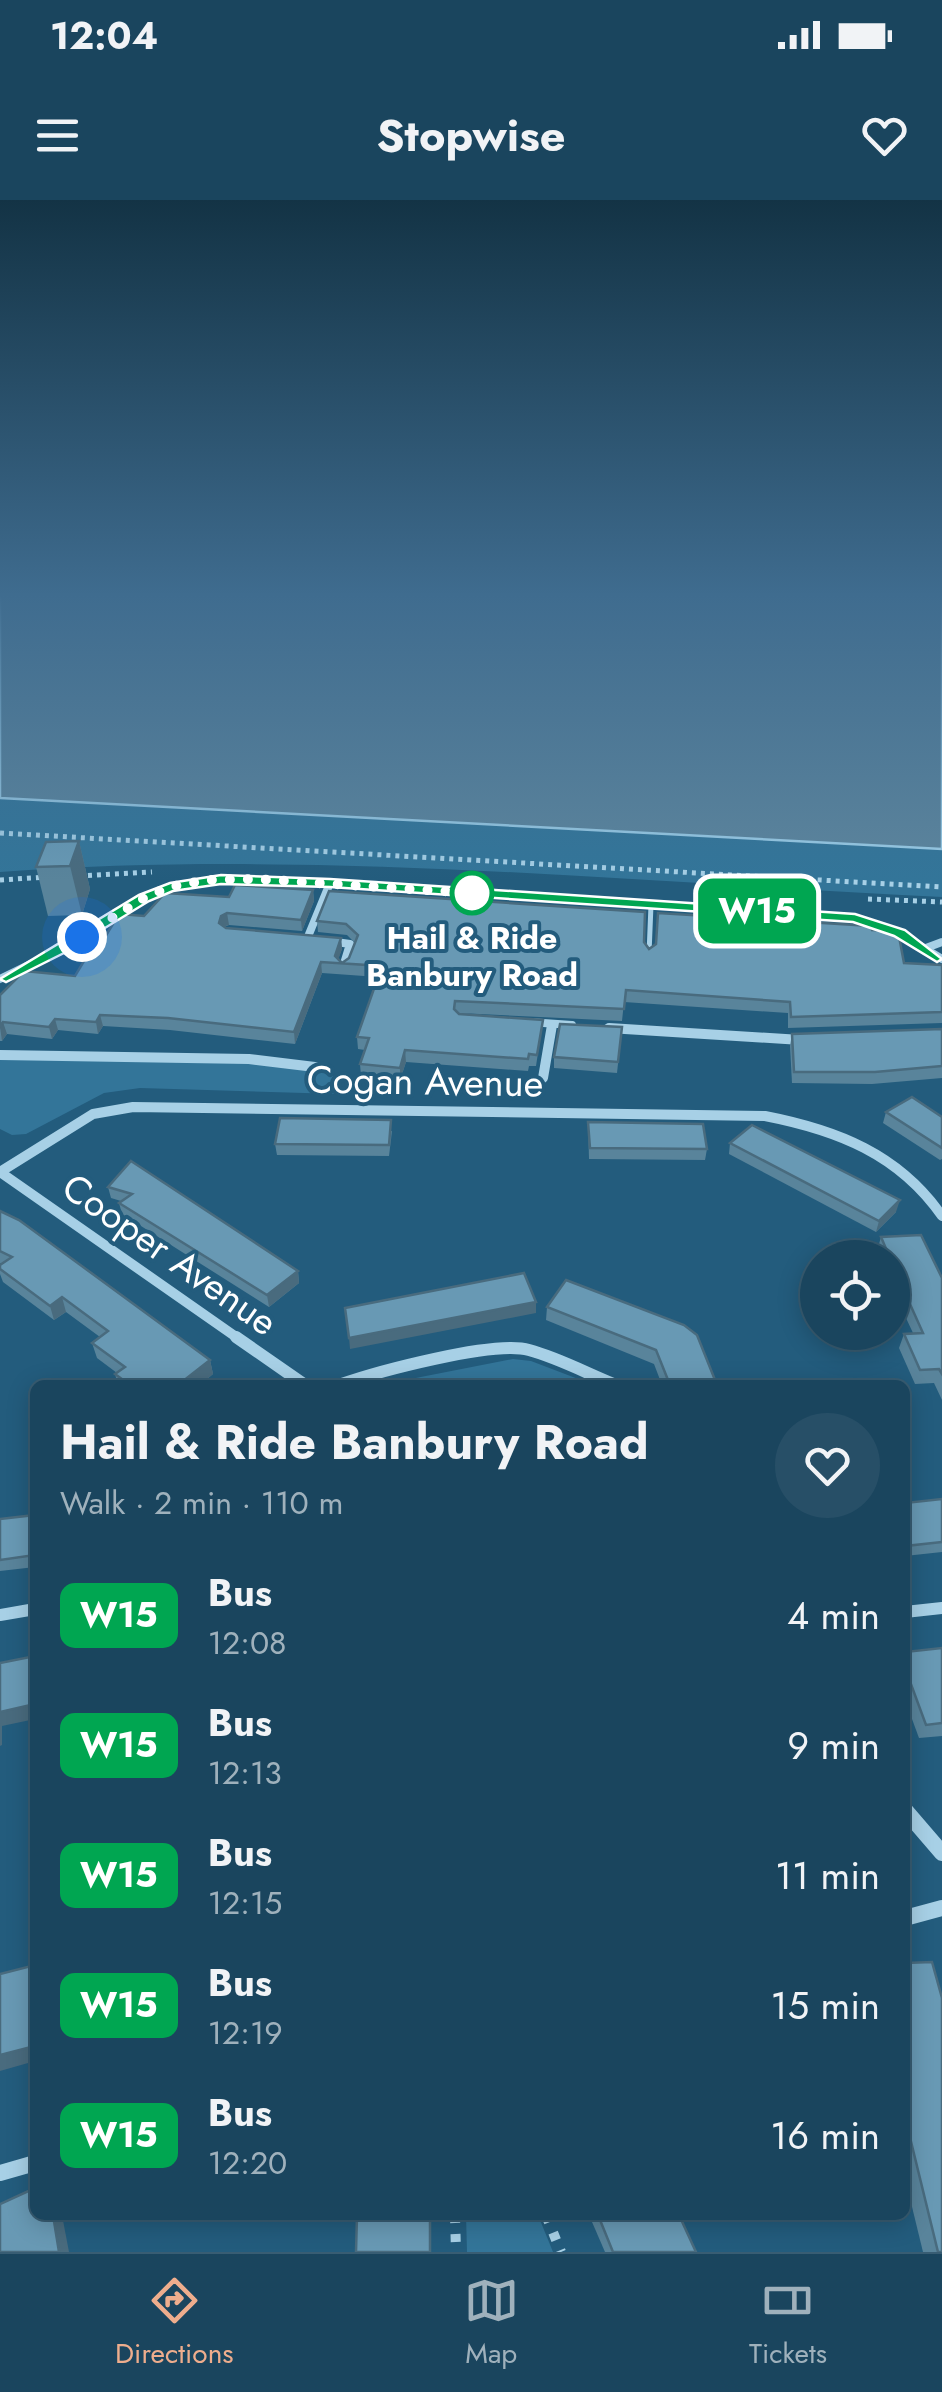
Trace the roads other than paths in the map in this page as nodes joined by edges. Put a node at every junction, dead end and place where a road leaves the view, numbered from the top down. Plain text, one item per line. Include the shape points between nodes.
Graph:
1 (330, 883) junction
2 (652, 905) junction
3 (288, 937) edge
4 (307, 938) junction
5 (942, 942) edge
6 (926, 948) junction
7 (649, 954) edge
8 (942, 959) edge
9 (343, 967) edge
10 (0, 979) edge
11 (516, 1022) edge
12 (552, 1024) junction
13 (822, 1041) edge
14 (0, 1056) edge
15 (324, 1068) dead end
16 (543, 1078) dead end
17 (133, 1107) joint
18 (0, 1172) edge
19 (942, 1216) edge
20 (299, 1380) edge
21 (361, 1380) edge
22 (604, 1380) edge
23 (942, 1608) edge
24 (30, 1610) edge
25 (910, 1611) edge
26 (0, 1615) edge
27 (910, 1816) edge
28 (942, 1853) edge
29 (942, 1908) edge
30 (910, 1917) edge
31 (30, 2165) edge
32 (0, 2173) edge

1 - 2 street
1 - 4 street
1 - 10 street via 221,880 170,887
2 - 6 street via 855,918
2 - 7 lane
3 - 4 street
4 - 9 street via 350,944
5 - 6 street
6 - 8 street
11 - 12 street
12 - 13 street
12 - 16 street
14 - 15 street via 249,1059
17 - 18 street, Cooper Avenue via 93,1114
17 - 19 street, Cogan Avenue via 765,1116 804,1123 881,1154
18 - 20 street, Cooper Avenue
21 - 22 street via 504,1348 527,1349
23 - 25 street
24 - 26 street
27 - 28 street
29 - 30 street
31 - 32 street

